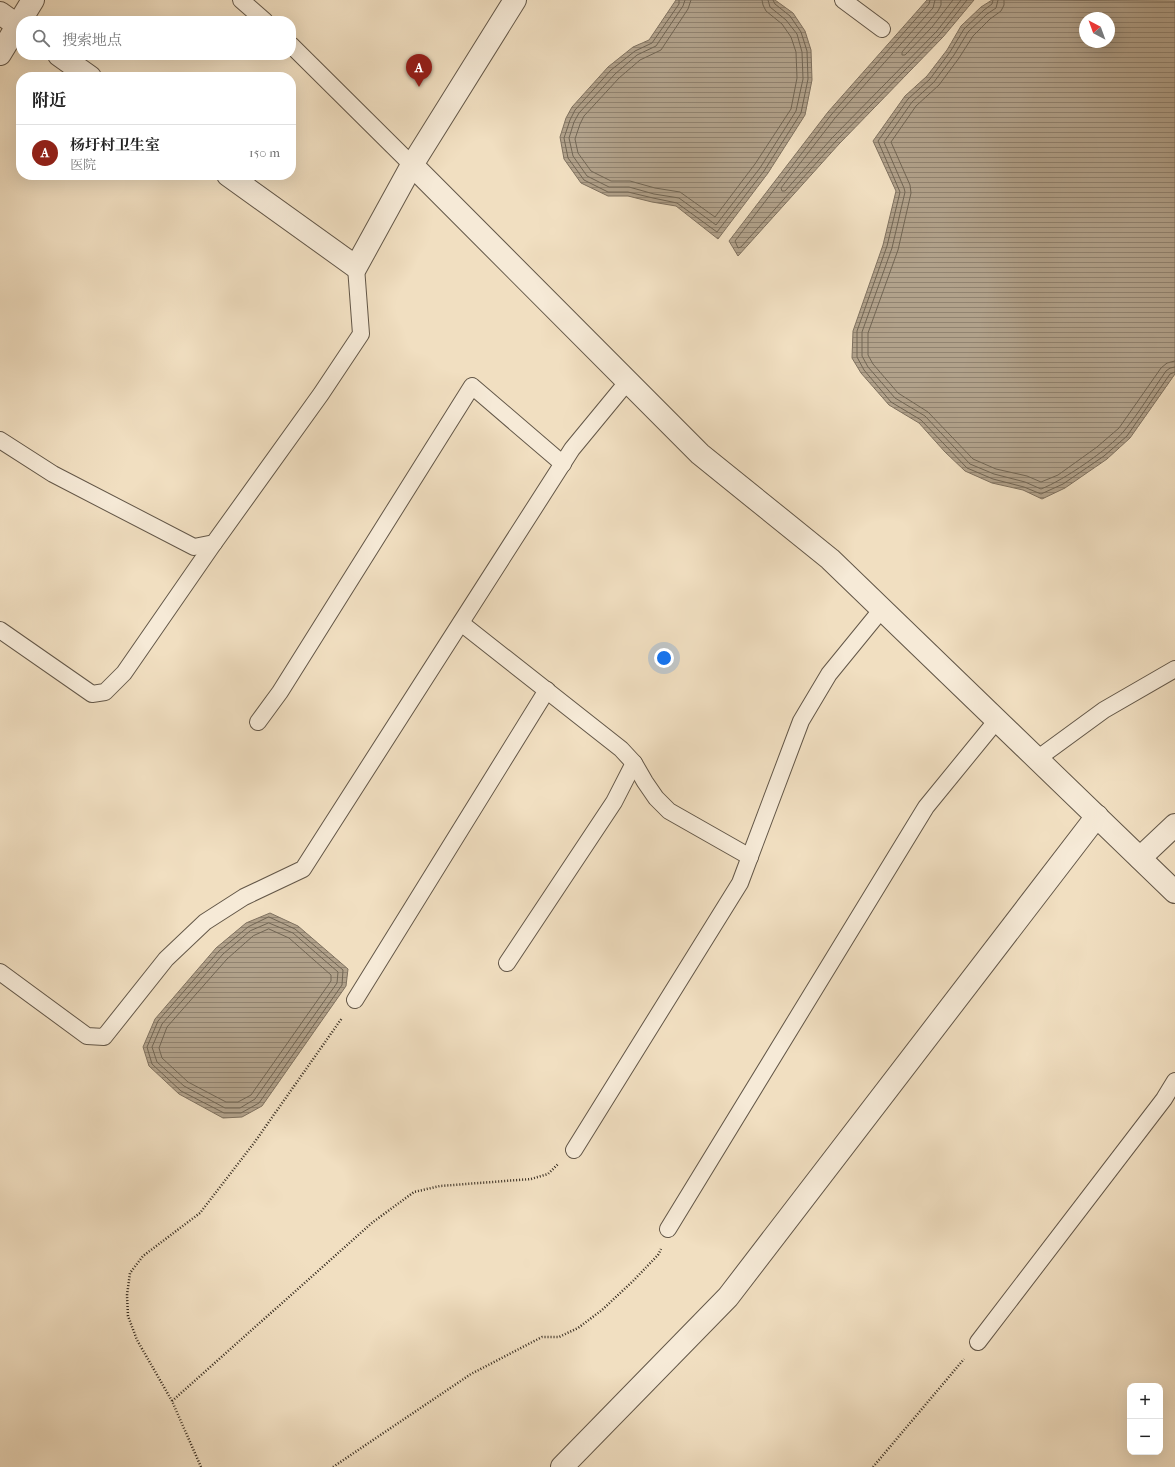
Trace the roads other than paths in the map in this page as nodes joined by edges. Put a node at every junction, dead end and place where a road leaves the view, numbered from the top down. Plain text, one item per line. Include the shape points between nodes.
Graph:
1 (33, 0) edge
2 (241, 0) edge
3 (515, 0) edge
4 (843, 0) edge
5 (0, 13) edge
6 (25, 16) edge
7 (259, 16) edge
8 (16, 24) edge
9 (882, 29) dead end
10 (16, 32) edge
11 (296, 50) edge
12 (0, 54) edge
13 (66, 60) edge
14 (83, 72) edge
15 (412, 165) junction
16 (235, 180) edge
17 (356, 267) junction
18 (628, 381) junction
19 (0, 440) edge
20 (563, 464) junction
21 (214, 543) junction
22 (882, 609) junction
23 (461, 623) junction
24 (0, 630) edge
25 (1175, 669) edge
26 (546, 690) junction
27 (997, 720) junction
28 (258, 722) dead end
29 (1037, 759) junction
30 (634, 763) junction
31 (1097, 816) junction
32 (1175, 825) edge
33 (750, 857) junction
34 (1140, 858) junction
35 (1175, 892) edge
36 (507, 963) dead end
37 (0, 972) edge
38 (355, 1000) road end
39 (1175, 1081) edge
40 (574, 1150) road end
41 (668, 1229) road end
42 (978, 1342) road end
43 (562, 1467) edge

1 - 6 street
2 - 7 lane
3 - 15 street
4 - 9 lane
5 - 8 street
10 - 12 street
11 - 15 lane
13 - 14 street
15 - 17 street
15 - 18 street
16 - 17 street
17 - 21 lane via 361,334
18 - 20 lane via 572,449
18 - 22 street via 700,454 830,559
19 - 21 lane via 53,474 194,547
20 - 23 lane
20 - 28 lane via 472,386 280,692
21 - 24 lane via 124,673 106,692 92,694
22 - 27 street
22 - 33 lane via 829,674 801,721
23 - 26 lane
23 - 37 lane via 304,869 244,897 205,922 166,959 104,1037 87,1036
25 - 29 lane via 1104,710
26 - 30 lane via 621,749
26 - 38 lane
27 - 29 street
27 - 41 lane via 926,807
29 - 31 street
30 - 33 lane via 656,798 669,811
30 - 36 lane via 614,802
31 - 34 street
31 - 43 street via 728,1297
32 - 34 street
33 - 40 lane via 740,883
34 - 35 street
39 - 42 lane via 1164,1099

